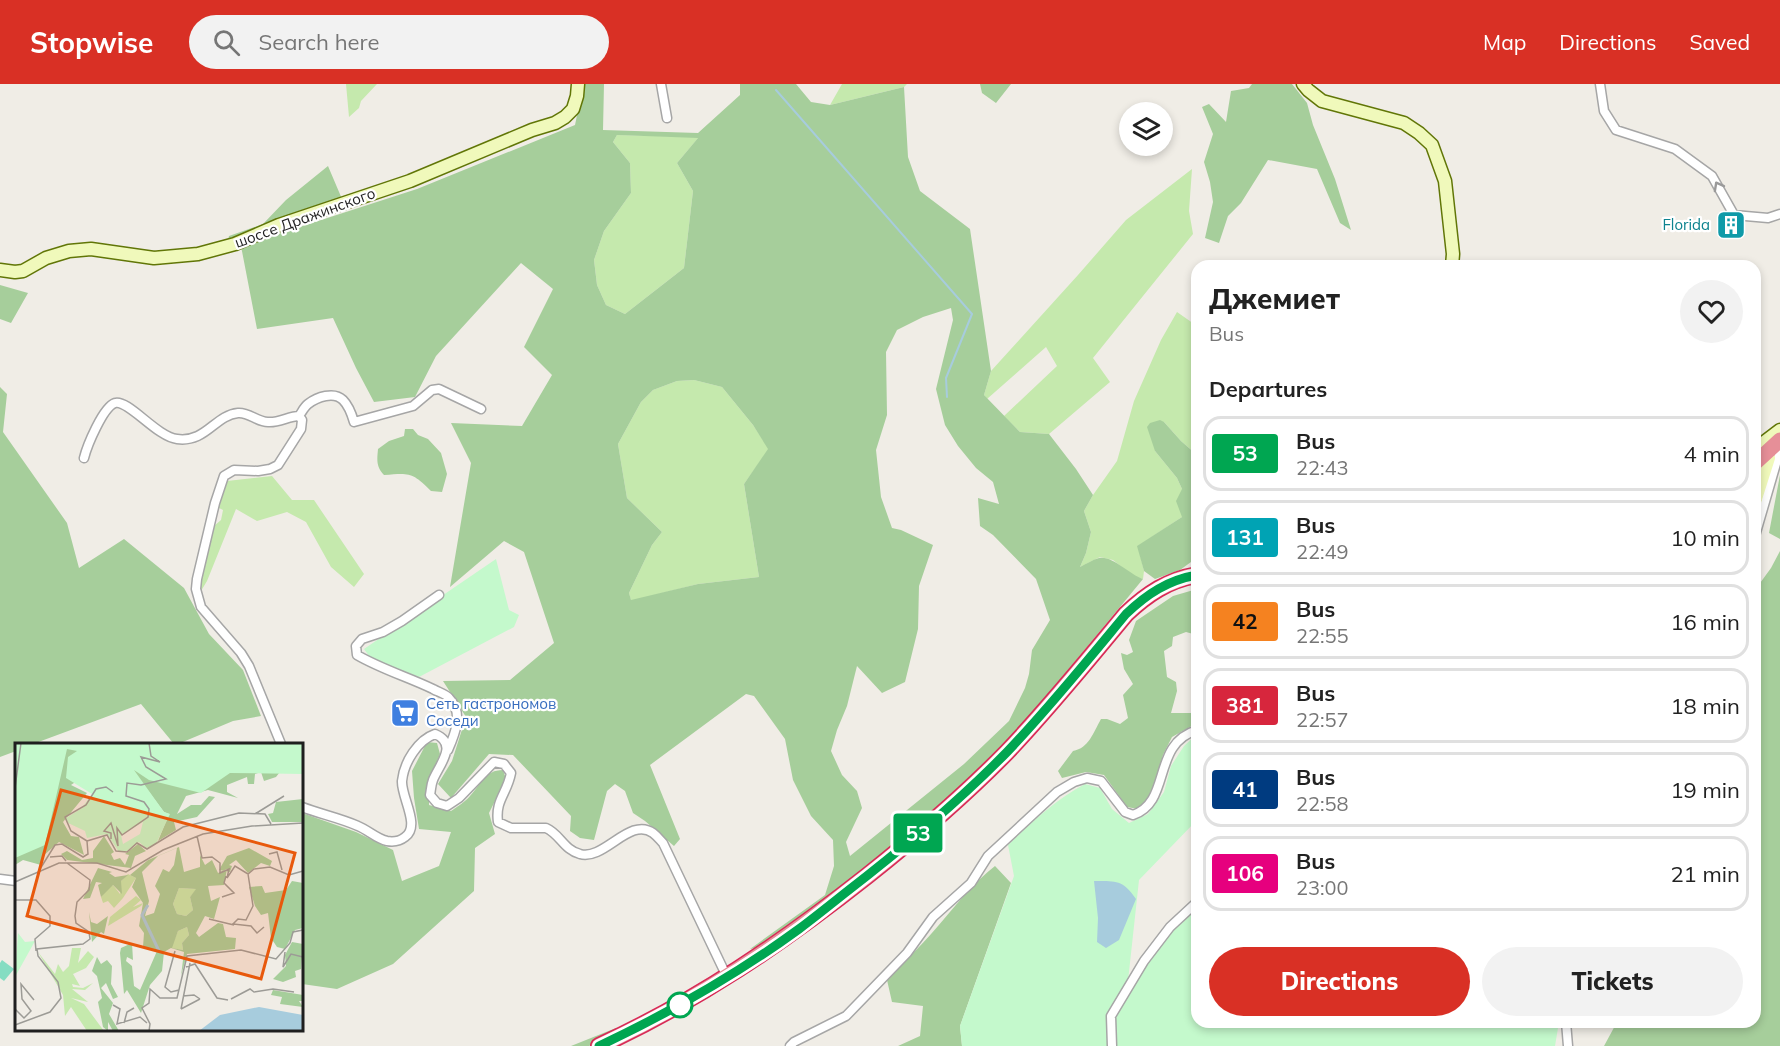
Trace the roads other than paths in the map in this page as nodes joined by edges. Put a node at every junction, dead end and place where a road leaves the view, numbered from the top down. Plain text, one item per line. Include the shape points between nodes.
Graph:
1 (578, 84) edge
2 (662, 84) edge
3 (1303, 84) edge
4 (1600, 84) edge
5 (667, 118) dead end
6 (1780, 214) edge
7 (1453, 260) edge
8 (0, 270) edge
9 (481, 409) dead end
10 (299, 416) junction
11 (1780, 430) edge
12 (1780, 440) edge
13 (1761, 444) edge
14 (1771, 455) edge
15 (84, 458) dead end
16 (1761, 478) edge
17 (1191, 576) edge
18 (1191, 583) edge
19 (439, 595) dead end
20 (1191, 733) edge
21 (281, 743) edge
22 (446, 754) junction
23 (303, 807) edge
24 (0, 879) edge
25 (15, 881) edge
26 (1191, 908) edge
27 (745, 969) junction
28 (725, 978) junction
29 (708, 996) junction
30 (1566, 1028) edge
31 (598, 1046) edge
32 (612, 1046) edge
33 (789, 1046) edge
34 (1112, 1046) edge
35 (1568, 1046) edge

1 - 8 main road, шоссе Дражинского via 573,109 555,123 235,244 198,254 154,258 91,249 69,250 23,271
2 - 5 street
3 - 7 main road via 1322,101 1404,123 1432,145 1445,181
6 -> 4 street via 1768,218 1734,215 1712,176 1675,149 1616,130 1604,111
9 - 10 street via 439,389 413,406 354,422 345,402 330,395 307,405
10 - 15 street via 267,422 239,413 187,440 175,439 127,405 118,403 108,409 87,443
10 - 21 street via 301,429 278,465 258,471 234,470 224,476 196,589 201,608 245,659
11 - 13 main road
12 - 14 highway
14 - 16 highway
17 - 27 highway via 1166,584 1137,603 1007,752 959,798 886,861
18 - 27 highway via 1164,592 1140,608 1010,759 972,796 796,938
19 - 22 street via 356,646 357,655 369,663 449,697 456,708 458,723
20 - 33 street via 1171,749 1155,794 1140,813 1125,812 1096,779 1074,782 1058,792 988,855 971,883 933,918 907,953 846,1016
22 - 23 street via 446,744 435,734 424,738 413,752 402,783 412,825 400,841 388,841 359,826
22 - 28 street via 432,782 430,795 437,804 447,806 459,798 494,762 504,764 511,773 496,808 498,822 511,828 546,828 569,850 581,855 593,854 635,829 652,831 663,843
24 - 25 street
26 - 34 street via 1144,961 1111,1016
27 - 28 highway
27 - 29 highway
28 - 29 highway
28 - 31 highway via 652,1021
29 - 32 highway
30 - 35 street

